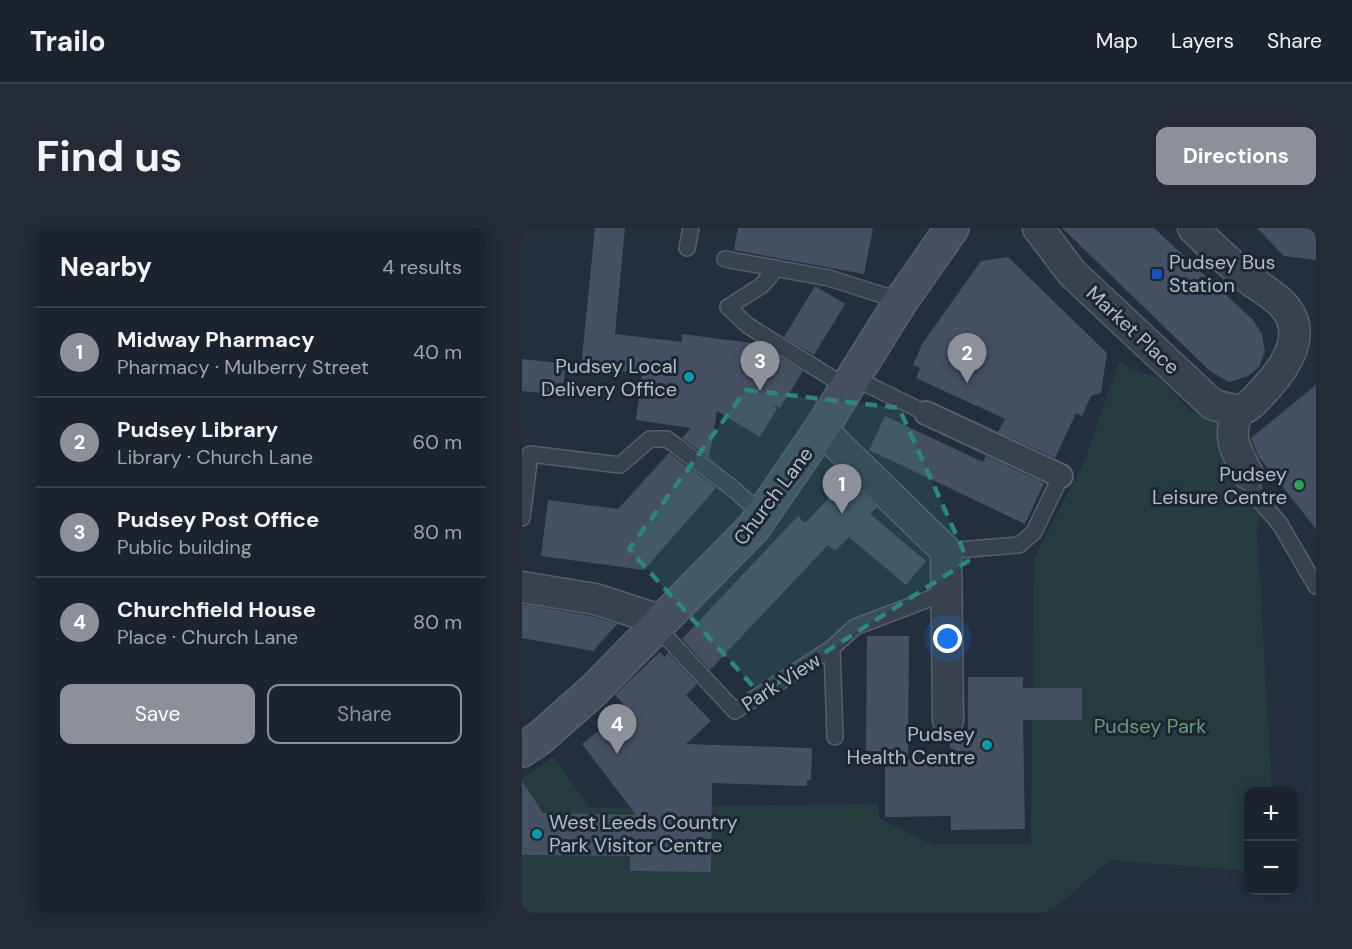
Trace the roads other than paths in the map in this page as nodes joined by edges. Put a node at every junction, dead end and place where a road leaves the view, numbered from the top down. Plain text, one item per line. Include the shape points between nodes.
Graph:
1 (691, 228) edge
2 (1193, 228) edge
3 (1032, 229) edge
4 (957, 230) edge
5 (687, 248) dead end
6 (725, 259) dead end
7 (777, 268) junction
8 (901, 301) junction
9 (1306, 342) edge
10 (849, 382) junction
11 (1238, 411) junction
12 (926, 412) joint
13 (822, 429) junction
14 (1248, 474) joint
15 (1061, 476) joint
16 (763, 514) junction
17 (522, 518) edge
18 (946, 550) junction
19 (1316, 586) edge
20 (522, 587) edge
21 (947, 592) junction
22 (660, 624) junction
23 (832, 648) junction
24 (948, 720) dead end
25 (835, 737) dead end
26 (522, 750) edge

1 - 5 lane
2 - 9 street via 1226,261 1284,306
3 - 11 street, Market Place via 1072,273 1212,404
4 - 8 main road, Church Lane
6 - 7 lane
7 - 8 lane via 829,278
7 - 10 lane via 761,286 728,307 747,325
8 - 10 main road, Church Lane
9 - 11 street via 1247,408
10 - 12 lane
10 - 13 main road, Church Lane
11 - 14 street via 1232,436
12 - 15 street
13 - 16 main road, Church Lane
13 - 18 street
14 - 19 lane via 1255,495 1280,524
15 - 18 lane via 1034,532 1018,545
16 - 17 lane via 667,439 650,439 620,465 530,454
16 - 22 main road, Church Lane
18 - 21 street
20 - 22 street via 595,599
21 - 23 lane, Park View via 855,627
21 - 24 street
22 - 23 lane, Park View via 735,711
22 - 26 main road, Church Lane via 594,690
23 - 25 lane, Park View

